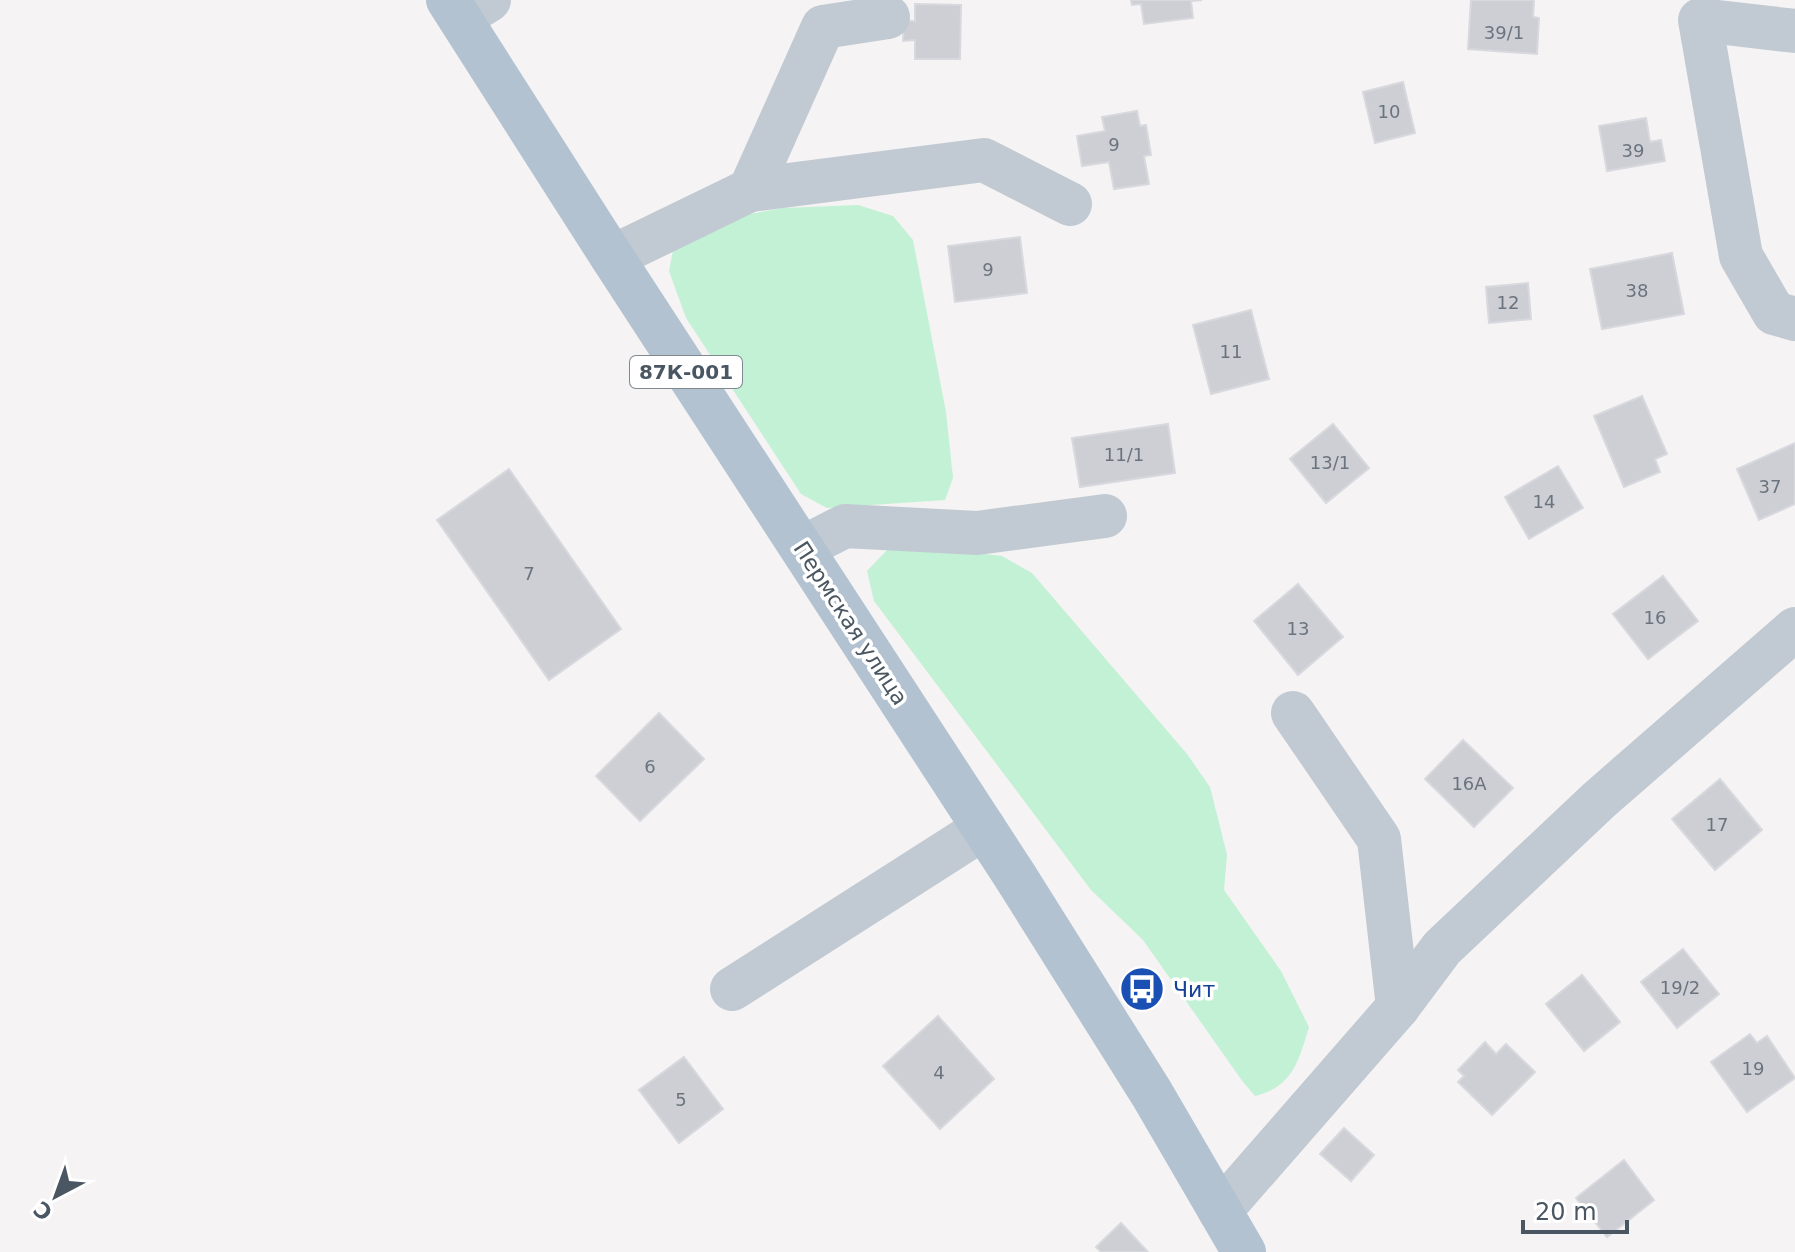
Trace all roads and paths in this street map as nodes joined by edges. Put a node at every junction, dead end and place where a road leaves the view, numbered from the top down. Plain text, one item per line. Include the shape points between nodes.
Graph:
1 (466, 6) edge
2 (1693, 10) edge
3 (888, 17) dead end
4 (1795, 31) edge
5 (750, 190) junction
6 (1070, 204) dead end
7 (612, 257) junction
8 (1795, 319) edge
9 (1105, 516) dead end
10 (802, 548) junction
11 (1795, 629) edge
12 (1293, 713) dead end
13 (984, 828) junction
14 (732, 989) dead end
15 (1398, 1007) junction
16 (1232, 1240) edge

1 - 7 main road, Пермская улица / 87К-001
2 - 4 street
2 - 8 street via 1741,256 1774,313
3 - 5 street via 823,27
5 - 6 street via 984,160
5 - 7 street
7 - 10 main road, Пермская улица / 87К-001
9 - 10 street via 977,533 845,526
10 - 13 main road, Пермская улица / 87К-001
11 - 15 street via 1599,800 1442,948
12 - 15 street via 1379,839
13 - 14 street
13 - 16 main road, Пермская улица / 87К-001 via 1152,1094
15 - 16 street

